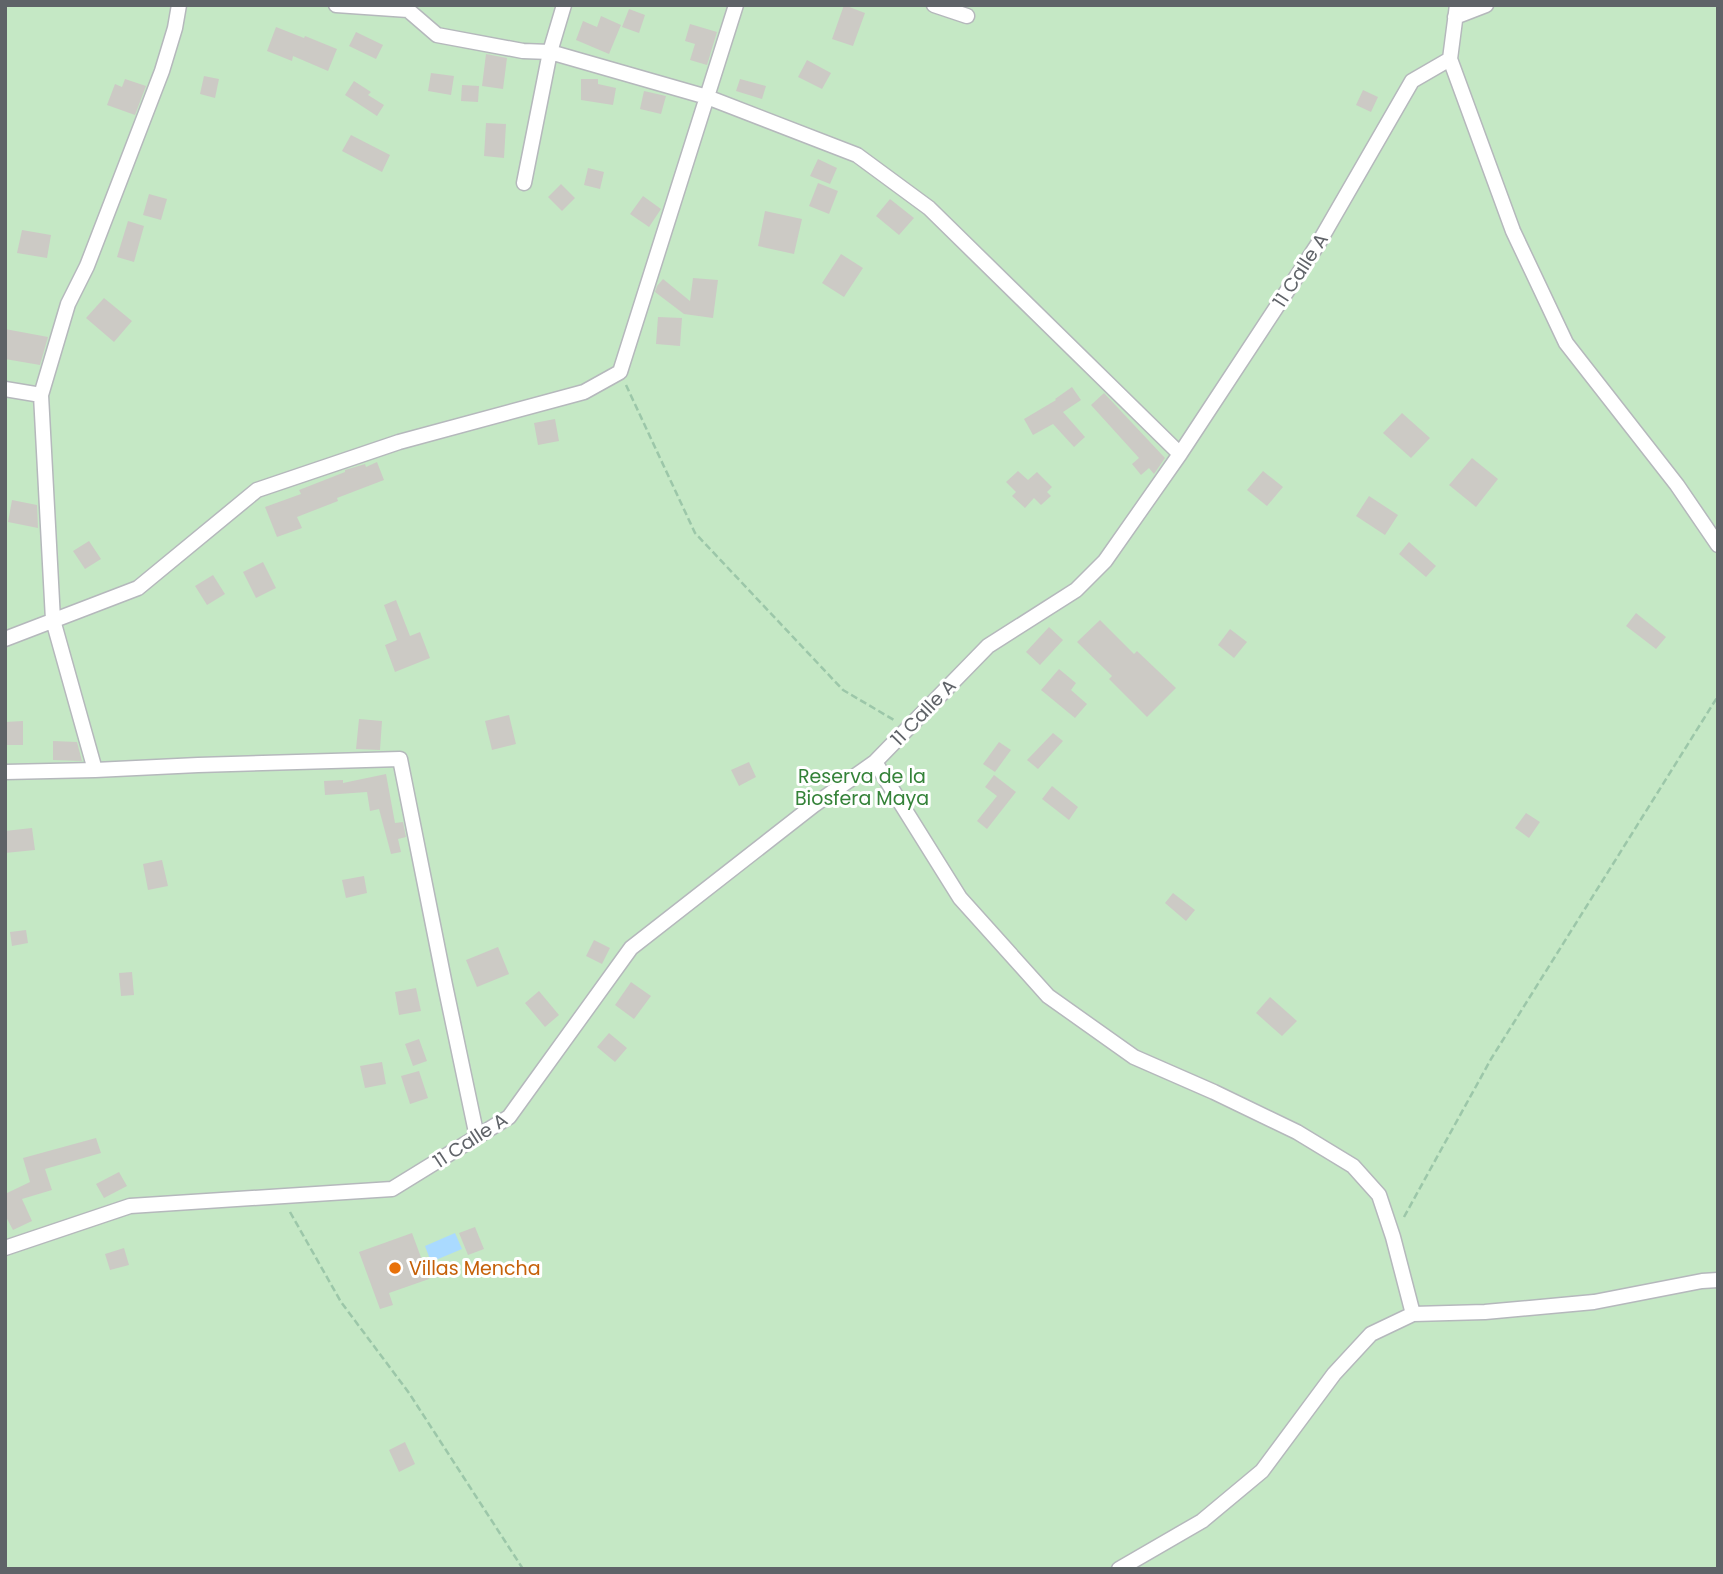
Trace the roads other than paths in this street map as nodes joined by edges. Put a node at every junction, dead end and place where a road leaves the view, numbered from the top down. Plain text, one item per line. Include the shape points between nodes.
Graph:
1 (178, 5) edge
2 (336, 5) edge
3 (564, 5) edge
4 (736, 5) edge
5 (934, 5) edge
6 (1486, 5) edge
7 (408, 8) edge
8 (1456, 11) edge
9 (967, 16) dead end
10 (550, 52) junction
11 (1450, 59) junction
12 (707, 97) junction
13 (524, 183) dead end
14 (5, 389) edge
15 (41, 395) junction
16 (1180, 454) junction
17 (1718, 545) edge
18 (53, 620) junction
19 (5, 639) edge
20 (875, 762) junction
21 (95, 770) junction
22 (5, 772) edge
23 (477, 1137) junction
24 (5, 1248) edge
25 (1718, 1280) edge
26 (1413, 1314) junction
27 (1119, 1569) edge

1 - 15 street via 162,71 68,304
2 - 7 street
3 - 10 street
4 - 12 street
5 - 9 street
6 - 8 street
7 - 10 street via 437,35
8 - 11 street
10 - 12 street
10 - 13 street
11 - 16 street, 11 Calle A via 1412,81 1318,244
11 - 17 street via 1513,230 1566,343
12 - 16 street via 857,155 929,208
12 - 18 street via 620,372 584,392 399,442 257,490 138,588
14 - 15 street
15 - 18 street
16 - 20 street, 11 Calle A via 1105,561 1076,590 988,646
18 - 19 street
18 - 21 street
20 - 23 street, 11 Calle A via 814,804 631,948 509,1117
20 - 26 street via 960,898 1048,996 1134,1057 1297,1132 1353,1166 1379,1195
21 - 22 street
21 - 23 street via 400,759
23 - 24 street, 11 Calle A via 392,1189 130,1206
25 - 26 street via 1594,1302
26 - 27 street via 1371,1334 1334,1374 1262,1471 1202,1521

